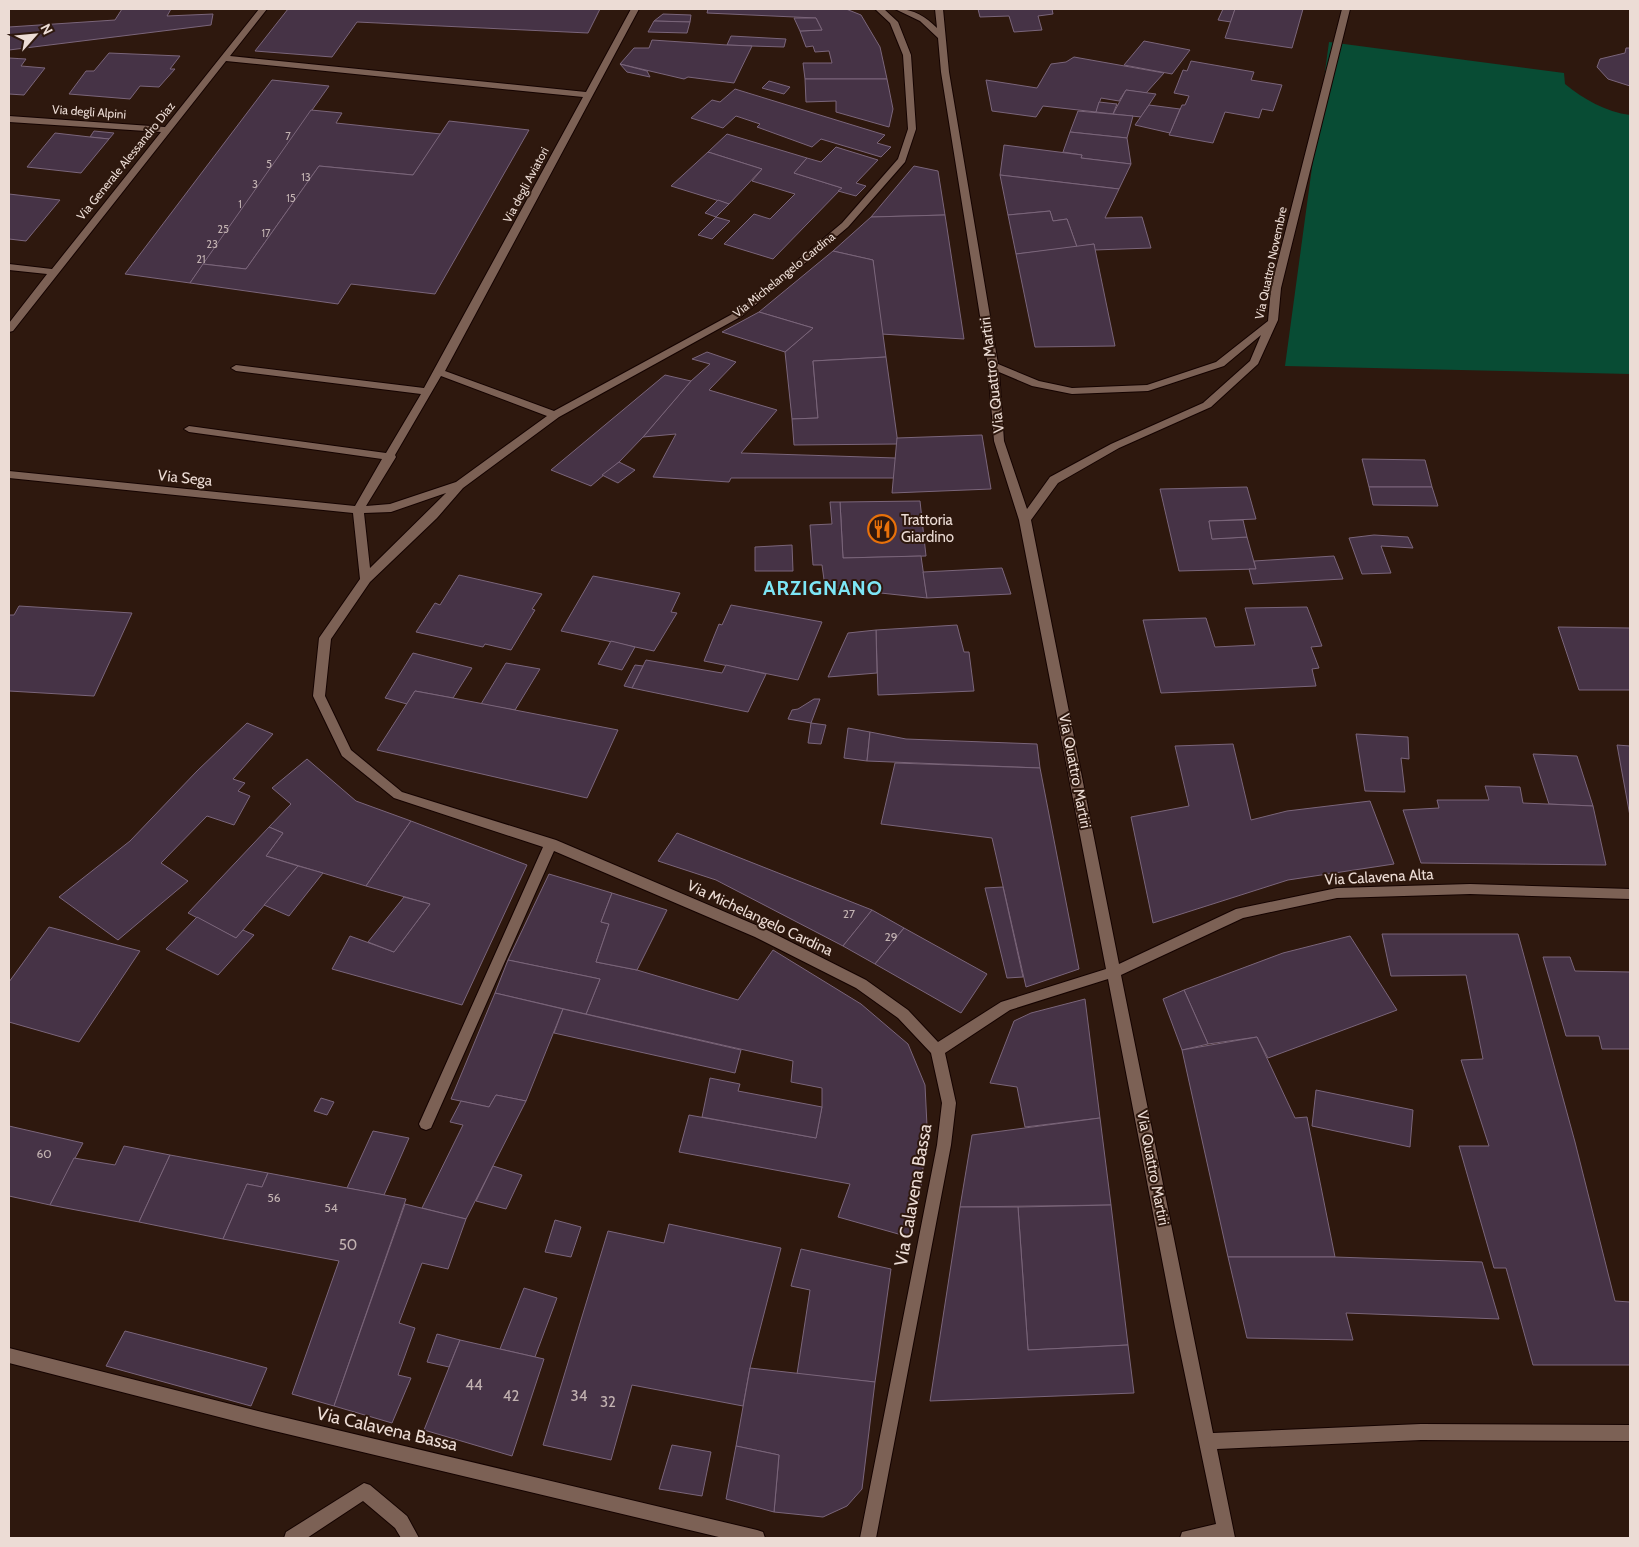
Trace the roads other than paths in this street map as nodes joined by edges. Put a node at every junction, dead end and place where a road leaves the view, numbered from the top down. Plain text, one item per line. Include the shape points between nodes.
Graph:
1 (263, 9) edge
2 (635, 9) edge
3 (879, 9) edge
4 (899, 9) edge
5 (939, 9) edge
6 (1346, 9) edge
7 (944, 39) junction
8 (224, 58) junction
9 (588, 95) junction
10 (9, 118) edge
11 (167, 130) junction
12 (9, 267) edge
13 (53, 272) junction
14 (1272, 320) junction
15 (9, 329) edge
16 (993, 366) junction
17 (236, 368) dead end
18 (439, 372) junction
19 (427, 392) junction
20 (555, 415) junction
21 (189, 429) dead end
22 (391, 457) junction
23 (9, 475) edge
24 (460, 484) junction
25 (358, 510) junction
26 (1025, 520) junction
27 (366, 579) junction
28 (550, 844) junction
29 (1630, 894) edge
30 (1114, 972) junction
31 (937, 1050) junction
32 (426, 1124) dead end
33 (9, 1355) edge
34 (1630, 1433) edge
35 (1207, 1441) junction
36 (1227, 1535) edge
37 (292, 1538) edge
38 (411, 1538) edge
39 (757, 1538) edge
40 (868, 1538) edge
41 (1188, 1538) edge

1 - 8 street, Via Generale Alessandro Diaz
2 - 9 street, Via degli Aviatori
3 - 20 street, Via Michelangelo Cardina via 894,22 906,55 912,130 902,160 846,225 739,314
4 - 7 street via 923,19
5 - 7 street, Via Quattro Martiri
6 - 14 street, Via Quattro Novembre via 1276,288
7 - 16 street, Via Quattro Martiri via 945,72
8 - 9 street
8 - 11 street, Via Generale Alessandro Diaz
9 - 18 street, Via degli Aviatori
10 - 11 street, Via degli Alpini
11 - 13 street, Via Generale Alessandro Diaz
12 - 13 street
13 - 15 street, Via Generale Alessandro Diaz
14 - 16 street via 1220,364 1148,388 1072,391 1036,384
14 - 26 street, Via Quattro Novembre via 1254,362 1207,405 1115,446 1054,480
16 - 26 street, Via Quattro Martiri via 999,441
17 - 19 street
18 - 19 street, Via degli Aviatori
18 - 20 street
19 - 22 street, Via degli Aviatori
20 - 24 street, Via Michelangelo Cardina
21 - 22 street
22 - 25 street, Via degli Aviatori
23 - 25 street, Via Sega
24 - 25 street, Via Michelangelo Cardina via 391,508
24 - 27 street, Via Michelangelo Cardina via 433,515
25 - 27 street
26 - 30 street, Via Quattro Martiri
27 - 28 street, Via Michelangelo Cardina via 324,638 319,696 346,753 398,795
28 - 31 street, Via Michelangelo Cardina via 760,933 860,984 904,1014
28 - 32 street
29 - 30 street, Via Calavena Alta via 1470,889 1337,893 1241,913
30 - 31 street via 1006,1006
30 - 35 street, Via Quattro Martiri
31 - 40 street, Via Calavena Bassa via 949,1103 944,1145
33 - 39 street, Via Calavena Bassa via 266,1421
34 - 35 street via 1421,1432
35 - 36 street, Via Quattro Martiri
36 - 41 street, Via Quattro Martiri
37 - 38 street via 364,1490 401,1522

